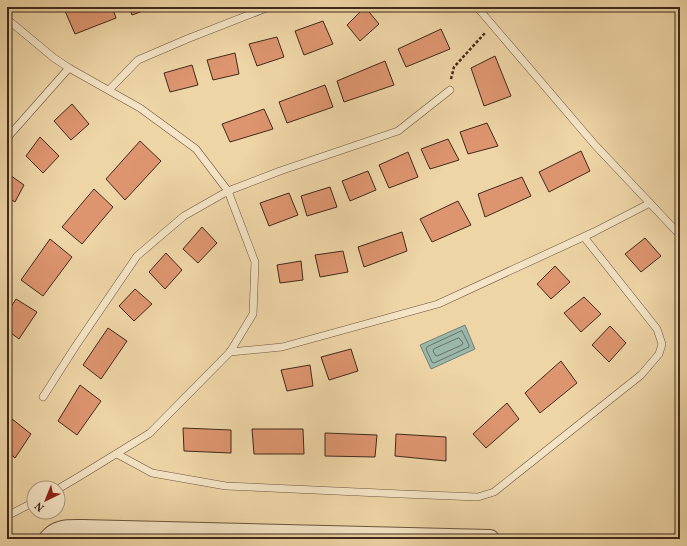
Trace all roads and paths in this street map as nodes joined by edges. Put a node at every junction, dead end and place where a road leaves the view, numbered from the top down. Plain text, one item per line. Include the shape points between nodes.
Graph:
1 (269, 7) edge
2 (477, 7) edge
3 (7, 19) edge
4 (493, 25) junction
5 (69, 68) junction
6 (109, 90) junction
7 (450, 90) joint
8 (7, 138) edge
9 (228, 191) junction
10 (650, 203) junction
11 (680, 235) edge
12 (584, 236) junction
13 (230, 352) junction
14 (43, 397) dead end
15 (117, 454) junction
16 (66, 483) edge
17 (26, 506) edge
18 (7, 516) edge
19 (48, 539) edge
20 (490, 539) edge

1 - 6 lane via 138,60
2 - 4 lane
3 - 5 lane
4 - 7 path via 454,67
4 - 10 lane via 595,145
5 - 6 lane
5 - 8 lane
6 - 9 lane via 140,108 196,149
7 - 9 lane via 398,131
9 - 13 lane via 255,262 253,314
9 - 14 lane via 184,216 137,256
10 - 11 lane
10 - 12 lane
12 - 13 lane via 438,304 282,346
12 - 15 lane via 657,329 662,344 659,354 641,374 494,492 478,497 226,486 152,473
13 - 15 lane via 150,433
15 - 16 lane
17 - 18 lane
19 - 20 street via 58,530 82,529

